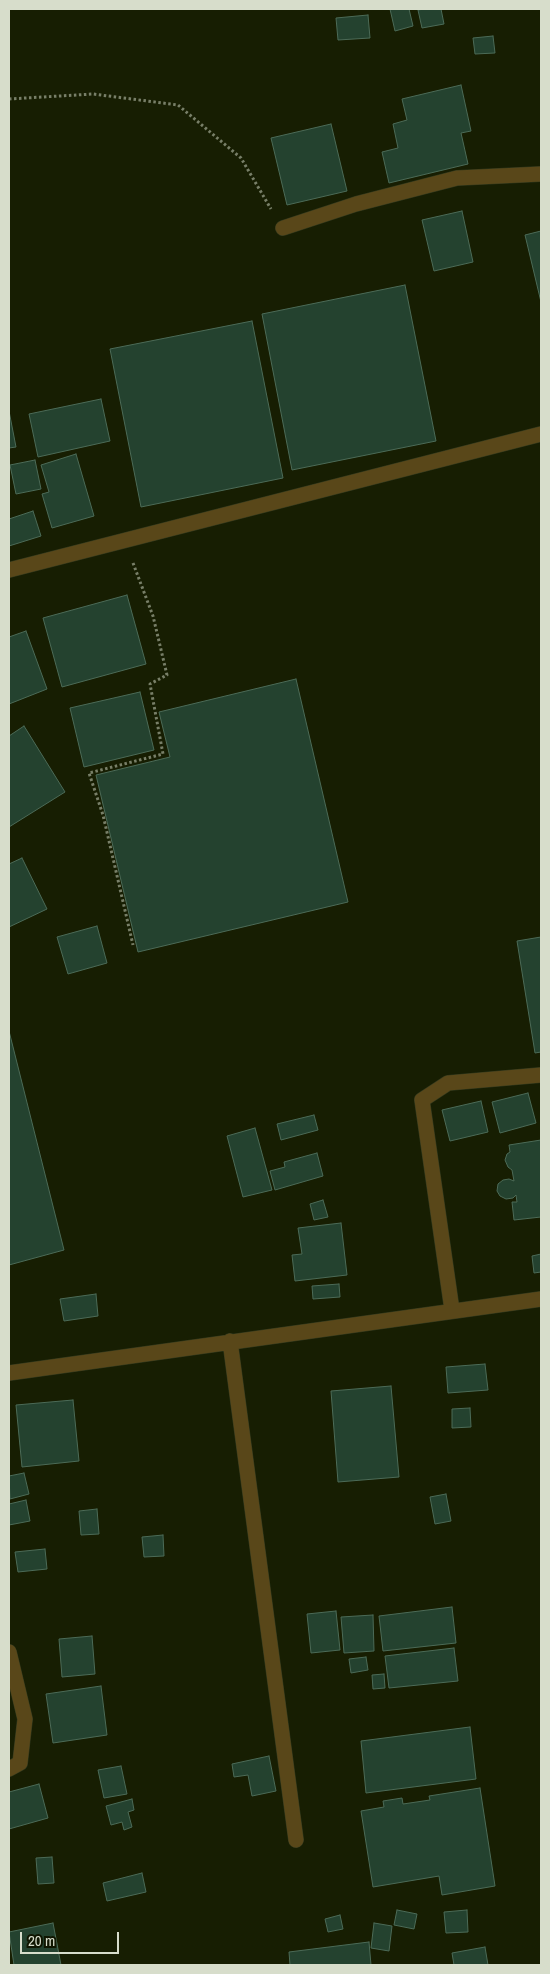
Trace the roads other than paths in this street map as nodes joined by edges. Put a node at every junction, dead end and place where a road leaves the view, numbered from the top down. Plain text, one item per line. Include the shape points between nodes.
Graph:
1 (541, 174) edge
2 (283, 228) road end
3 (541, 434) edge
4 (9, 570) edge
5 (541, 1075) edge
6 (541, 1299) edge
7 (452, 1310) junction
8 (230, 1341) junction
9 (9, 1373) edge
10 (9, 1652) edge
11 (9, 1769) edge
12 (296, 1840) dead end

1 - 2 street via 457,178 356,204
3 - 4 street
5 - 7 street via 448,1083 422,1100
6 - 7 street
7 - 8 street
8 - 9 street
8 - 12 street
10 - 11 street via 24,1719 20,1763

